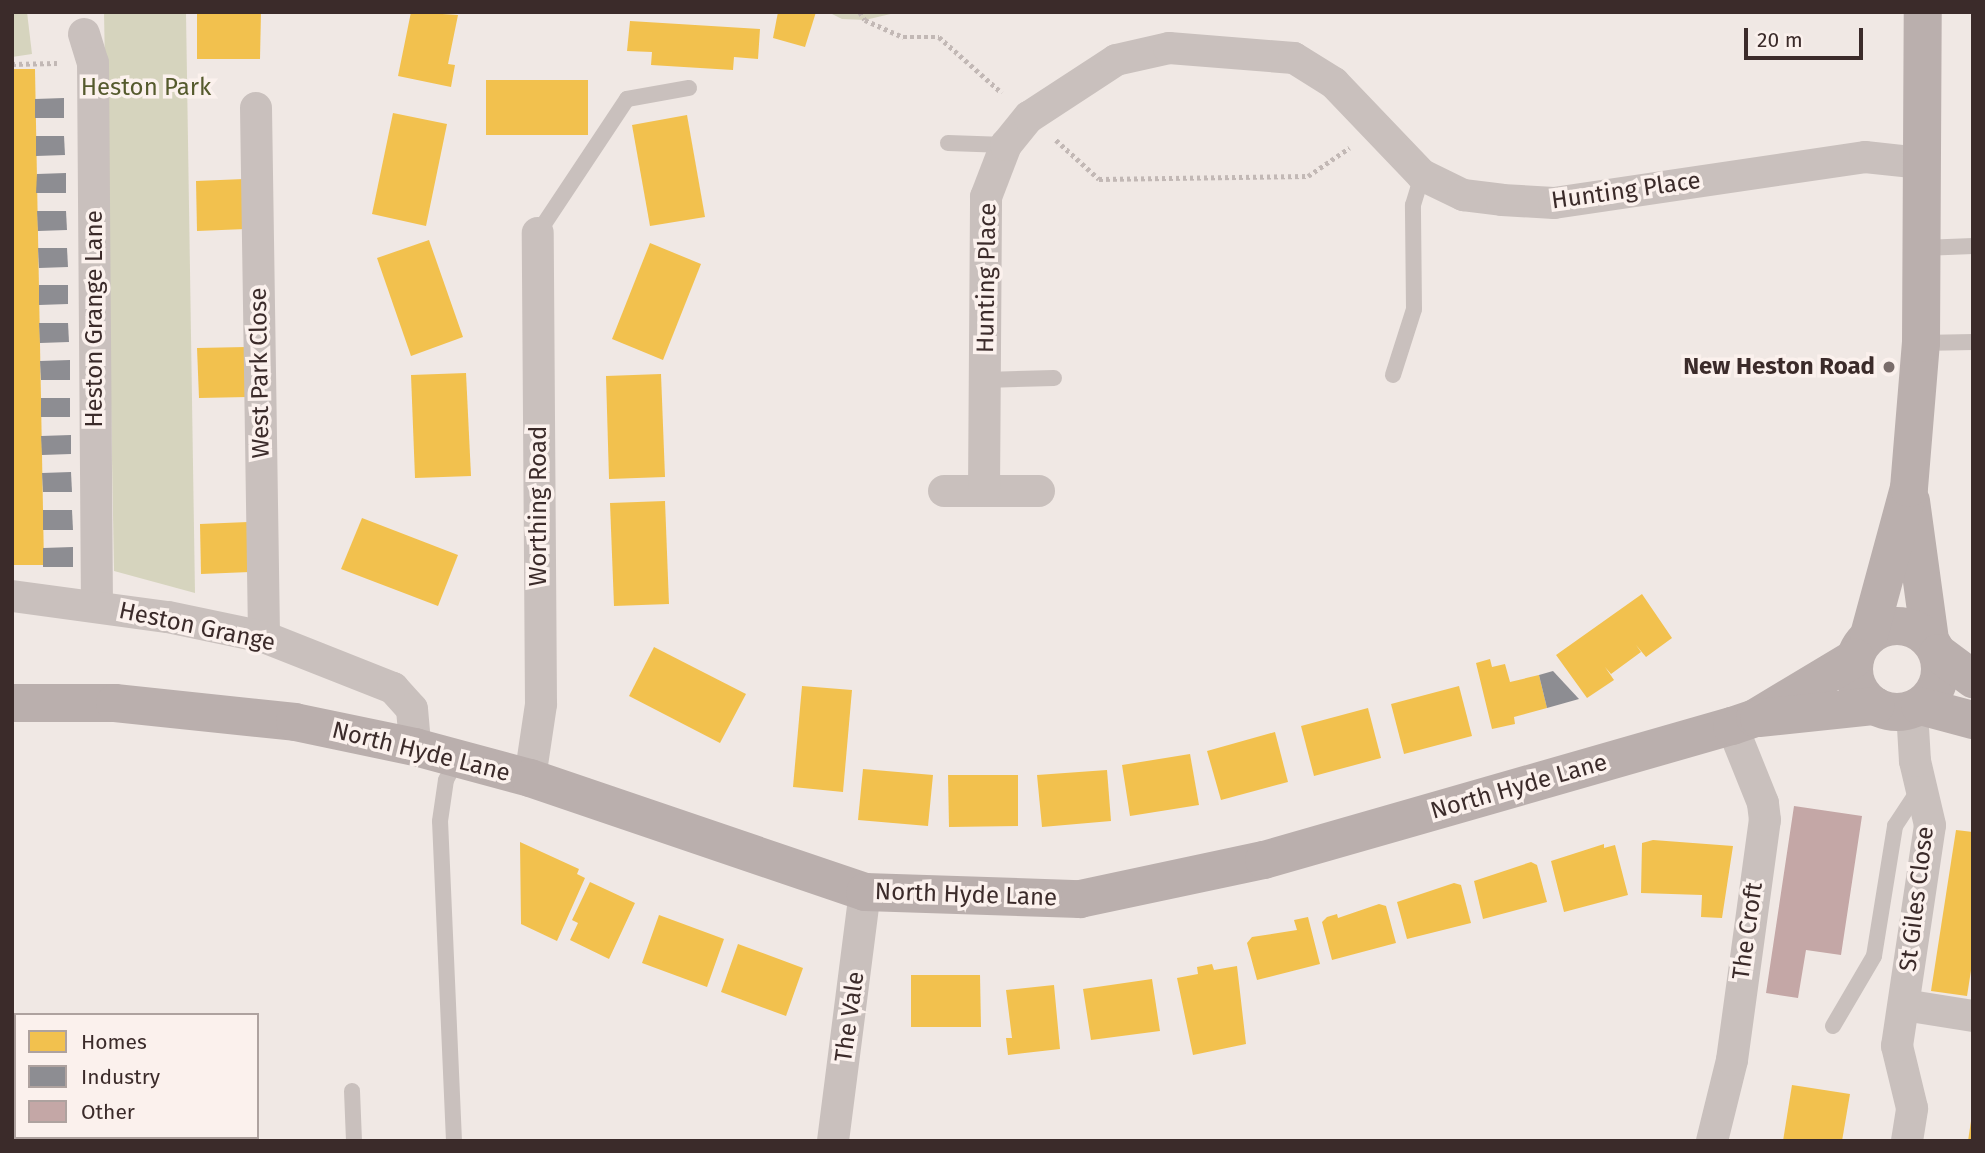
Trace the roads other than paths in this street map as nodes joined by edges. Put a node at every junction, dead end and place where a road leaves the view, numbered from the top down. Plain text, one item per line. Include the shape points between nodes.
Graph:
1 (1923, 12) edge
2 (84, 34) dead end
3 (689, 88) dead end
4 (256, 108) dead end
5 (948, 142) dead end
6 (1006, 145) junction
7 (1920, 163) junction
8 (1422, 175) junction
9 (538, 233) joint
10 (1973, 246) edge
11 (1923, 248) junction
12 (1973, 342) edge
13 (1921, 343) junction
14 (1392, 375) dead end
15 (1054, 378) dead end
16 (985, 380) junction
17 (1909, 488) junction
18 (944, 491) dead end
19 (984, 491) junction
20 (1039, 491) dead end
21 (12, 596) edge
22 (97, 606) junction
23 (264, 637) junction
24 (1862, 647) junction
25 (1934, 647) junction
26 (1973, 679) edge
27 (12, 702) edge
28 (1875, 706) junction
29 (1916, 708) junction
30 (1973, 720) edge
31 (1744, 722) junction
32 (415, 747) junction
33 (458, 757) junction
34 (530, 778) junction
35 (1921, 786) junction
36 (865, 892) junction
37 (1904, 1005) junction
38 (1973, 1016) edge
39 (1833, 1026) dead end
40 (352, 1091) dead end
41 (354, 1141) edge
42 (454, 1141) edge
43 (833, 1141) edge
44 (1712, 1141) edge
45 (1907, 1141) edge

1 - 7 street
2 - 22 street, Heston Grange Lane via 93,63
3 - 9 lane via 627,99
4 - 23 street, West Park Close
5 - 6 lane
6 - 8 street, Hunting Place via 1029,117 1116,60 1169,48 1294,58 1334,83
6 - 16 street, Hunting Place via 986,197
7 - 8 street, Hunting Place via 1865,157 1554,203 1463,195
7 - 11 street
8 - 14 lane via 1413,205 1414,309
9 - 34 street, Worthing Road via 541,704
10 - 11 lane
11 - 13 street
12 - 13 lane
13 - 17 street
15 - 16 lane
16 - 19 street, Hunting Place
17 - 24 street
17 - 25 street
18 - 19 street
19 - 20 street
21 - 22 street, Heston Grange
22 - 23 street, Heston Grange
23 - 32 street, Heston Grange via 393,688 412,709
24 - 25 street via 1895,625 1920,631
24 - 28 street via 1857,685
24 - 31 street, North Hyde Lane
25 - 26 street
25 - 29 street via 1939,683
27 - 32 street, North Hyde Lane via 115,703 295,722
28 - 29 street via 1887,711
28 - 31 street, North Hyde Lane
29 - 30 street
29 - 35 street, St Giles Close
31 - 36 street, North Hyde Lane via 1264,860 1080,899
31 - 44 street, The Croft via 1765,820 1732,1060
32 - 33 street, North Hyde Lane
33 - 34 street, North Hyde Lane
33 - 42 lane via 446,780 440,821
34 - 36 street, North Hyde Lane
35 - 37 street, St Giles Close via 1930,825
35 - 39 lane via 1895,826 1874,956
36 - 43 street, The Vale
37 - 38 street, St Giles Close
37 - 45 street, St Giles Close via 1897,1046 1912,1108
40 - 41 lane

